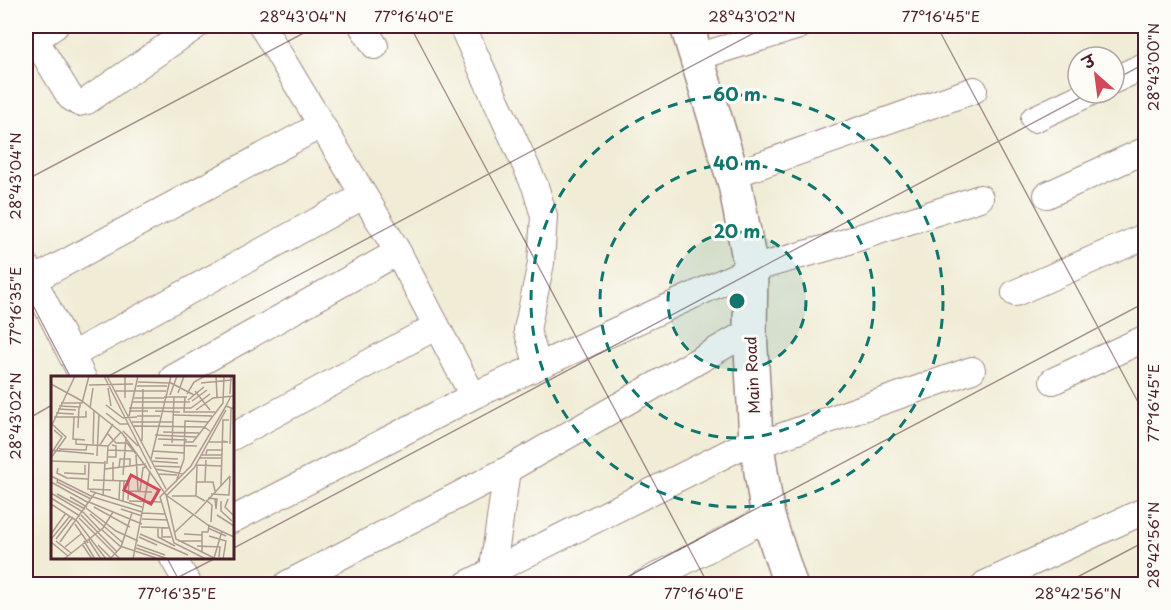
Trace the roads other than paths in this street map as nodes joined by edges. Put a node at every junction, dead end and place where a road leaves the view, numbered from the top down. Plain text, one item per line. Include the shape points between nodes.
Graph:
1 (196, 26) edge
2 (262, 26) edge
3 (462, 26) edge
4 (687, 26) edge
5 (799, 26) edge
6 (39, 30) edge
7 (697, 57) junction
8 (1146, 65) edge
9 (1126, 74) edge
10 (974, 90) dead end
11 (1066, 104) edge
12 (1034, 119) dead end
13 (321, 125) junction
14 (1146, 150) edge
15 (732, 175) junction
16 (1047, 195) dead end
17 (363, 196) junction
18 (980, 198) dead end
19 (1146, 236) edge
20 (398, 252) junction
21 (751, 268) junction
22 (29, 272) edge
23 (1015, 293) dead end
24 (435, 327) junction
25 (750, 332) junction
26 (1146, 338) edge
27 (72, 355) junction
28 (538, 366) junction
29 (972, 370) dead end
30 (82, 376) edge
31 (177, 376) edge
32 (1053, 381) dead end
33 (473, 396) junction
34 (234, 436) edge
35 (757, 442) junction
36 (507, 470) junction
37 (1146, 510) edge
38 (768, 517) junction
39 (234, 519) edge
40 (174, 559) edge
41 (1022, 577) edge
42 (491, 578) edge
43 (782, 581) edge
44 (188, 585) edge
45 (287, 585) edge
46 (467, 585) edge
47 (642, 585) edge
48 (985, 585) edge

1 - 6 street via 79,104 69,97
2 - 13 street
3 - 28 street via 535,186 544,216 541,263 528,330
4 - 7 street, Main Road
5 - 7 street
7 - 15 street, Main Road
8 - 9 street
10 - 15 street
11 - 12 street
13 - 17 street
13 - 22 street
14 - 16 street
15 - 21 street, Main Road
17 - 20 street
17 - 27 street
18 - 21 street via 830,247
19 - 23 street
20 - 24 street
20 - 31 street
21 - 25 street, Main Road
21 - 28 street
22 - 27 street
24 - 33 street
24 - 34 street
25 - 35 street, Main Road
25 - 36 street
26 - 32 street
27 - 30 street
28 - 33 street
29 - 35 street
33 - 39 street
35 - 38 street, Main Road
35 - 42 street
36 - 42 street
36 - 45 street
37 - 41 street
38 - 43 street, Main Road
38 - 47 street
40 - 44 street
41 - 48 street
42 - 46 street

